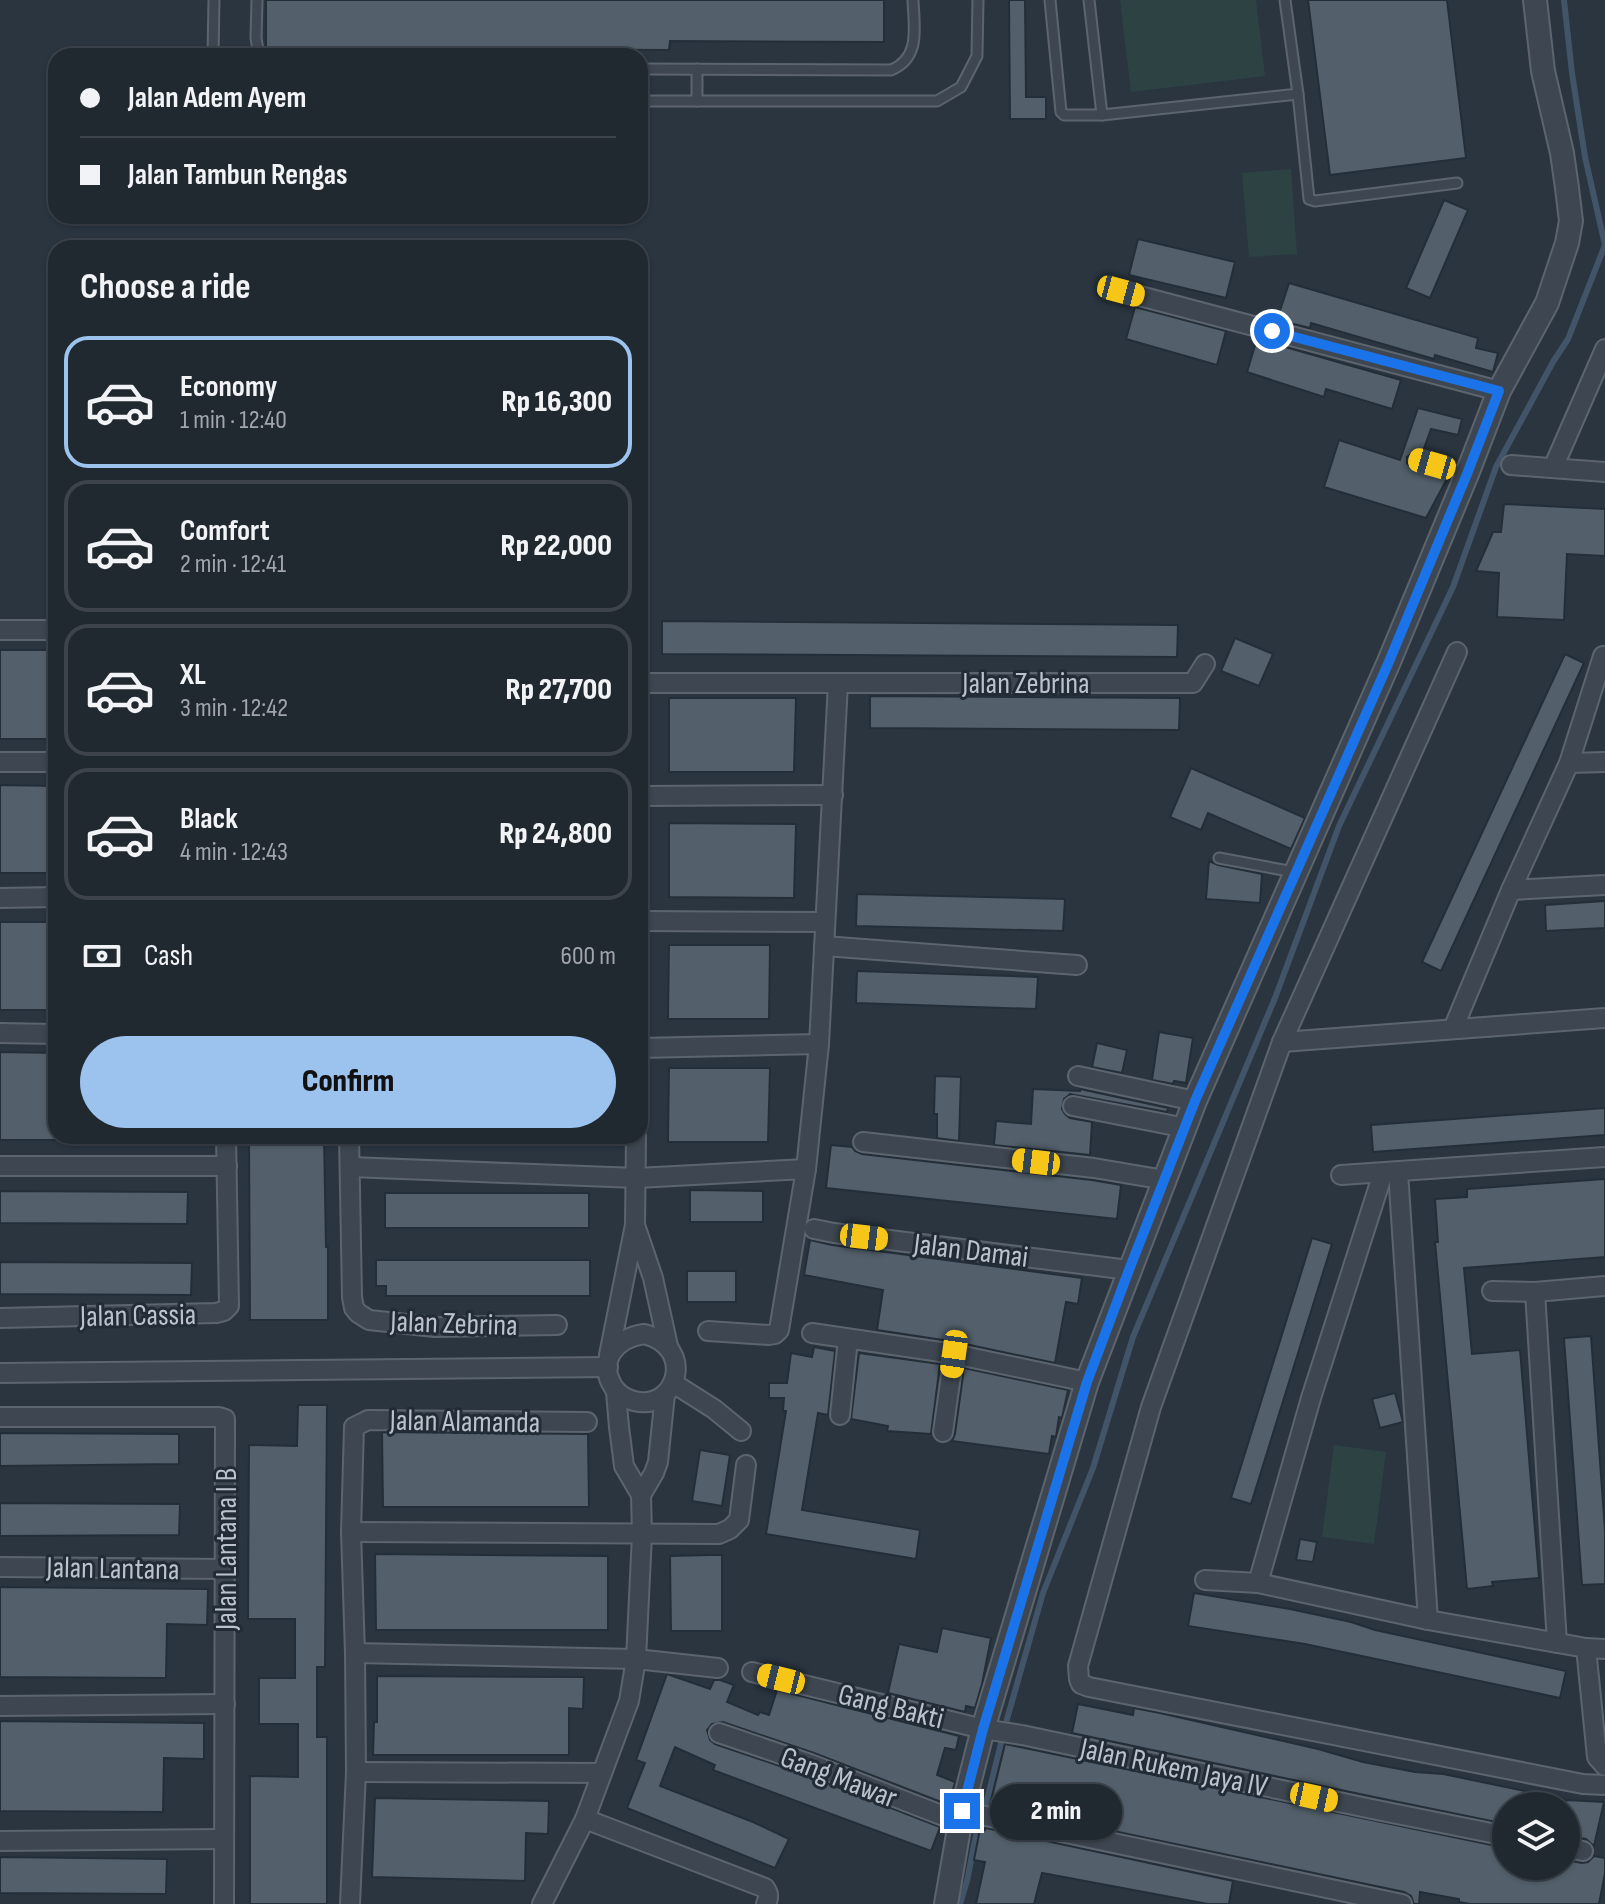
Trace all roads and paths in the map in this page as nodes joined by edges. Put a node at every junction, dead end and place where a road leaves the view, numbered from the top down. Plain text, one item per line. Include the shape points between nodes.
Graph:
1 (214, 0) edge
2 (257, 0) edge
3 (913, 0) edge
4 (978, 0) edge
5 (1050, 0) edge
6 (1089, 0) edge
7 (1285, 0) edge
8 (1535, 0) edge
9 (213, 48) edge
10 (258, 48) edge
11 (648, 69) edge
12 (697, 69) junction
13 (1298, 94) junction
14 (648, 101) edge
15 (697, 101) junction
16 (1102, 115) junction
17 (1457, 183) dead end
18 (1121, 291) dead end
19 (1605, 349) edge
20 (1499, 391) junction
21 (1414, 460) dead end
22 (1511, 465) dead end
23 (1553, 468) junction
24 (1605, 472) edge
25 (1467, 474) junction
26 (0, 630) edge
27 (48, 630) edge
28 (1457, 652) dead end
29 (1603, 656) edge
30 (1205, 664) dead end
31 (648, 683) edge
32 (838, 683) junction
33 (0, 762) edge
34 (48, 762) edge
35 (1605, 762) edge
36 (1569, 763) junction
37 (833, 795) junction
38 (648, 796) edge
39 (1219, 858) dead end
40 (1295, 872) junction
41 (1605, 885) edge
42 (1511, 890) junction
43 (48, 897) edge
44 (0, 898) edge
45 (648, 921) edge
46 (825, 922) junction
47 (824, 946) junction
48 (1077, 965) dead end
49 (1605, 1018) edge
50 (1453, 1029) junction
51 (0, 1033) edge
52 (48, 1034) edge
53 (1282, 1042) junction
54 (819, 1044) junction
55 (648, 1048) edge
56 (1078, 1076) dead end
57 (1195, 1101) junction
58 (1073, 1106) dead end
59 (1186, 1128) junction
60 (863, 1142) dead end
61 (226, 1144) edge
62 (349, 1144) edge
63 (636, 1144) edge
64 (1605, 1157) edge
65 (0, 1166) edge
66 (227, 1166) junction
67 (350, 1167) junction
68 (806, 1169) junction
69 (1390, 1172) junction
70 (1341, 1175) dead end
71 (637, 1178) junction
72 (1165, 1180) junction
73 (635, 1225) junction
74 (814, 1229) dead end
75 (1129, 1270) junction
76 (1605, 1286) edge
77 (1492, 1291) dead end
78 (1535, 1292) junction
79 (0, 1318) edge
80 (557, 1325) dead end
81 (708, 1331) dead end
82 (812, 1333) dead end
83 (848, 1339) junction
84 (668, 1346) junction
85 (954, 1354) junction
86 (608, 1361) junction
87 (0, 1373) edge
88 (1087, 1382) junction
89 (669, 1389) junction
90 (616, 1392) junction
91 (840, 1415) dead end
92 (0, 1417) edge
93 (587, 1422) dead end
94 (741, 1431) dead end
95 (943, 1432) dead end
96 (746, 1465) dead end
97 (641, 1495) junction
98 (351, 1532) junction
99 (642, 1535) junction
100 (0, 1567) edge
101 (226, 1569) junction
102 (1205, 1580) dead end
103 (1258, 1583) junction
104 (1428, 1620) junction
105 (1557, 1643) junction
106 (1586, 1648) junction
107 (1605, 1649) edge
108 (355, 1653) junction
109 (636, 1659) junction
110 (718, 1668) dead end
111 (752, 1672) dead end
112 (225, 1704) junction
113 (0, 1706) edge
114 (994, 1731) junction
115 (719, 1733) dead end
116 (1605, 1766) edge
117 (356, 1772) junction
118 (601, 1773) junction
119 (1605, 1785) edge
120 (963, 1815) junction
121 (585, 1819) junction
122 (1492, 1833) edge
123 (224, 1839) junction
124 (0, 1841) edge
125 (224, 1904) edge
126 (350, 1904) edge
127 (542, 1904) edge
128 (766, 1904) edge
129 (946, 1904) edge
130 (1402, 1904) edge

1 - 9 lane
2 - 10 lane
3 - 12 lane via 910,57 891,70
4 - 15 lane via 977,56 961,87 937,101
5 - 16 lane via 1061,112
6 - 16 lane
7 - 13 lane
8 - 20 street via 1571,221 1547,303
11 - 12 lane
12 - 15 lane
13 - 16 lane
13 - 17 lane via 1309,199
14 - 15 lane
18 - 20 street
19 - 23 street
20 - 25 street
21 - 25 lane
22 - 23 street
23 - 24 street
25 - 40 street
26 - 27 street
28 - 53 street
29 - 36 street
30 - 32 street, Jalan Zebrina via 1193,683
31 - 32 street, Jalan Zebrina
32 - 37 street
33 - 34 street
35 - 36 street
36 - 42 street
37 - 38 street
37 - 46 street
39 - 40 lane
40 - 57 street
41 - 42 street
42 - 50 street
43 - 44 street
45 - 46 street
46 - 47 street
47 - 48 street
47 - 54 street
49 - 50 street
50 - 53 street
51 - 52 street
53 - 119 street via 1151,1407 1078,1666 1081,1684
54 - 55 street
54 - 68 street
56 - 57 street
57 - 59 street
58 - 59 street
59 - 72 street
60 - 72 street
61 - 66 street, Jalan Cassia
62 - 67 street, Jalan Zebrina
63 - 71 street
64 - 69 street
65 - 66 street
66 - 79 street, Jalan Cassia via 229,1306 224,1311
67 - 71 street
67 - 80 street, Jalan Zebrina via 352,1297 358,1313 369,1320 435,1327
68 - 71 street
68 - 81 street via 779,1330 769,1335
69 - 70 street
69 - 103 street via 1311,1398
69 - 104 street
71 - 73 street
72 - 75 street
73 - 84 street
73 - 86 street
74 - 75 street, Jalan Damai
75 - 88 street
76 - 78 street
77 - 78 street
78 - 105 street
82 - 83 street
83 - 85 street
83 - 91 street
84 - 86 street via 644,1334 630,1336
84 - 89 street via 677,1370
85 - 88 street
85 - 95 street
86 - 87 street
86 - 90 street
88 - 114 street
89 - 90 street via 640,1403
89 - 94 street via 714,1409
89 - 97 street via 658,1462
90 - 97 street via 624,1466
92 - 101 street, Jalan Lantana I B via 225,1419
93 - 98 street, Jalan Alamanda via 360,1422 353,1433
96 - 99 street via 739,1520 730,1529 719,1534
97 - 99 street
98 - 99 street
98 - 108 street, Jalan Alamanda
99 - 109 street
100 - 101 street, Jalan Lantana
101 - 112 street, Jalan Lantana I B
102 - 103 street
103 - 104 street
104 - 105 street
105 - 106 street
106 - 107 street
106 - 116 street via 1597,1757
108 - 109 street
108 - 117 street, Jalan Alamanda
109 - 110 street
109 - 118 street via 629,1701
111 - 114 street, Gang Bakti
112 - 113 street
112 - 123 street, Jalan Lantana I B
114 - 120 street
114 - 122 street, Jalan Rukem Jaya IV
115 - 120 street, Gang Mawar
117 - 118 street
117 - 126 street, Jalan Alamanda
118 - 121 street
120 - 129 street
120 - 130 street, Gang Mawar
121 - 127 street
121 - 128 street via 765,1888
123 - 124 street
123 - 125 street, Jalan Lantana I B

